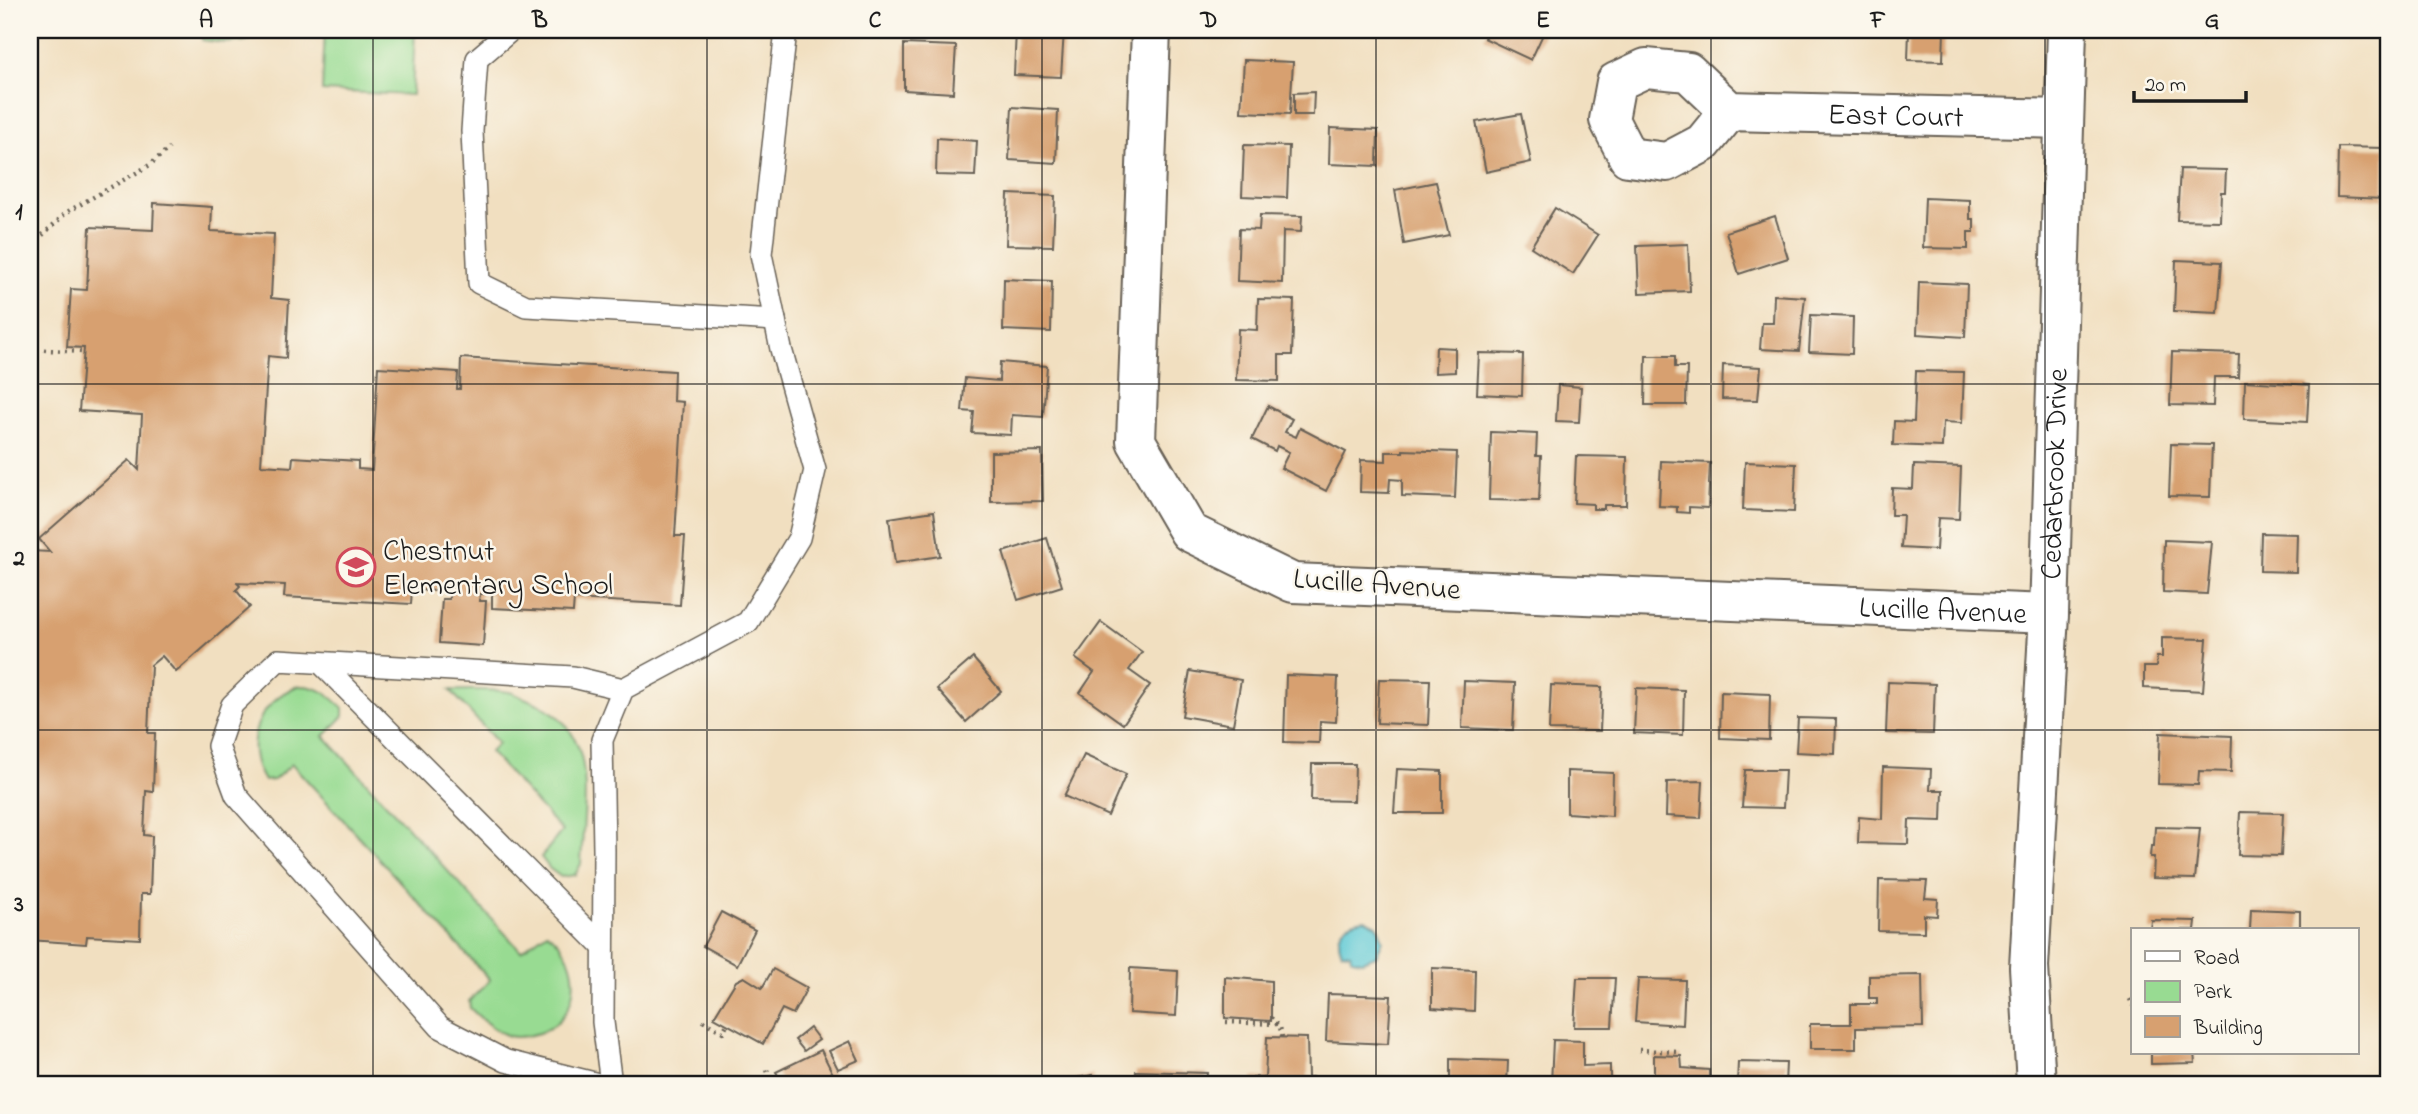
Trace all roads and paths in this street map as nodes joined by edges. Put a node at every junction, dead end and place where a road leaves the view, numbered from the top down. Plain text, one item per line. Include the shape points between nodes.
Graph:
1 (512, 30) edge
2 (786, 30) edge
3 (1151, 30) edge
4 (2067, 30) edge
5 (1729, 111) dead end
6 (2064, 119) junction
7 (169, 148) dead end
8 (30, 259) edge
9 (775, 320) junction
10 (30, 349) edge
11 (83, 352) dead end
12 (2049, 614) junction
13 (321, 663) junction
14 (624, 689) junction
15 (603, 947) junction
16 (1271, 1018) dead end
17 (702, 1021) dead end
18 (1226, 1022) dead end
19 (727, 1024) dead end
20 (1277, 1024) junction
21 (1282, 1037) dead end
22 (1639, 1049) dead end
23 (1677, 1052) dead end
24 (767, 1070) dead end
25 (598, 1084) edge
26 (611, 1084) edge
27 (773, 1084) edge
28 (2036, 1084) edge

1 - 9 lane via 477,59 472,131 479,283 526,306
2 - 9 lane via 761,254
3 - 12 street, Lucille Avenue via 1136,441 1189,532 1293,583
4 - 6 street, Cedarbrook Drive
5 - 6 street, East Court
6 - 12 street, Cedarbrook Drive
7 - 8 path via 150,165 66,212 34,243
9 - 14 lane via 816,470 799,538 748,622
10 - 11 path
12 - 28 street, Cedarbrook Drive via 2029,967
13 - 14 lane via 573,677
13 - 15 lane
13 - 25 lane via 278,660 232,705 218,746 236,795 440,1027 506,1061
14 - 15 lane via 602,740
15 - 26 lane via 603,1022
16 - 20 path
17 - 19 path via 723,1032
18 - 20 path
20 - 21 path
22 - 23 path
24 - 27 path

